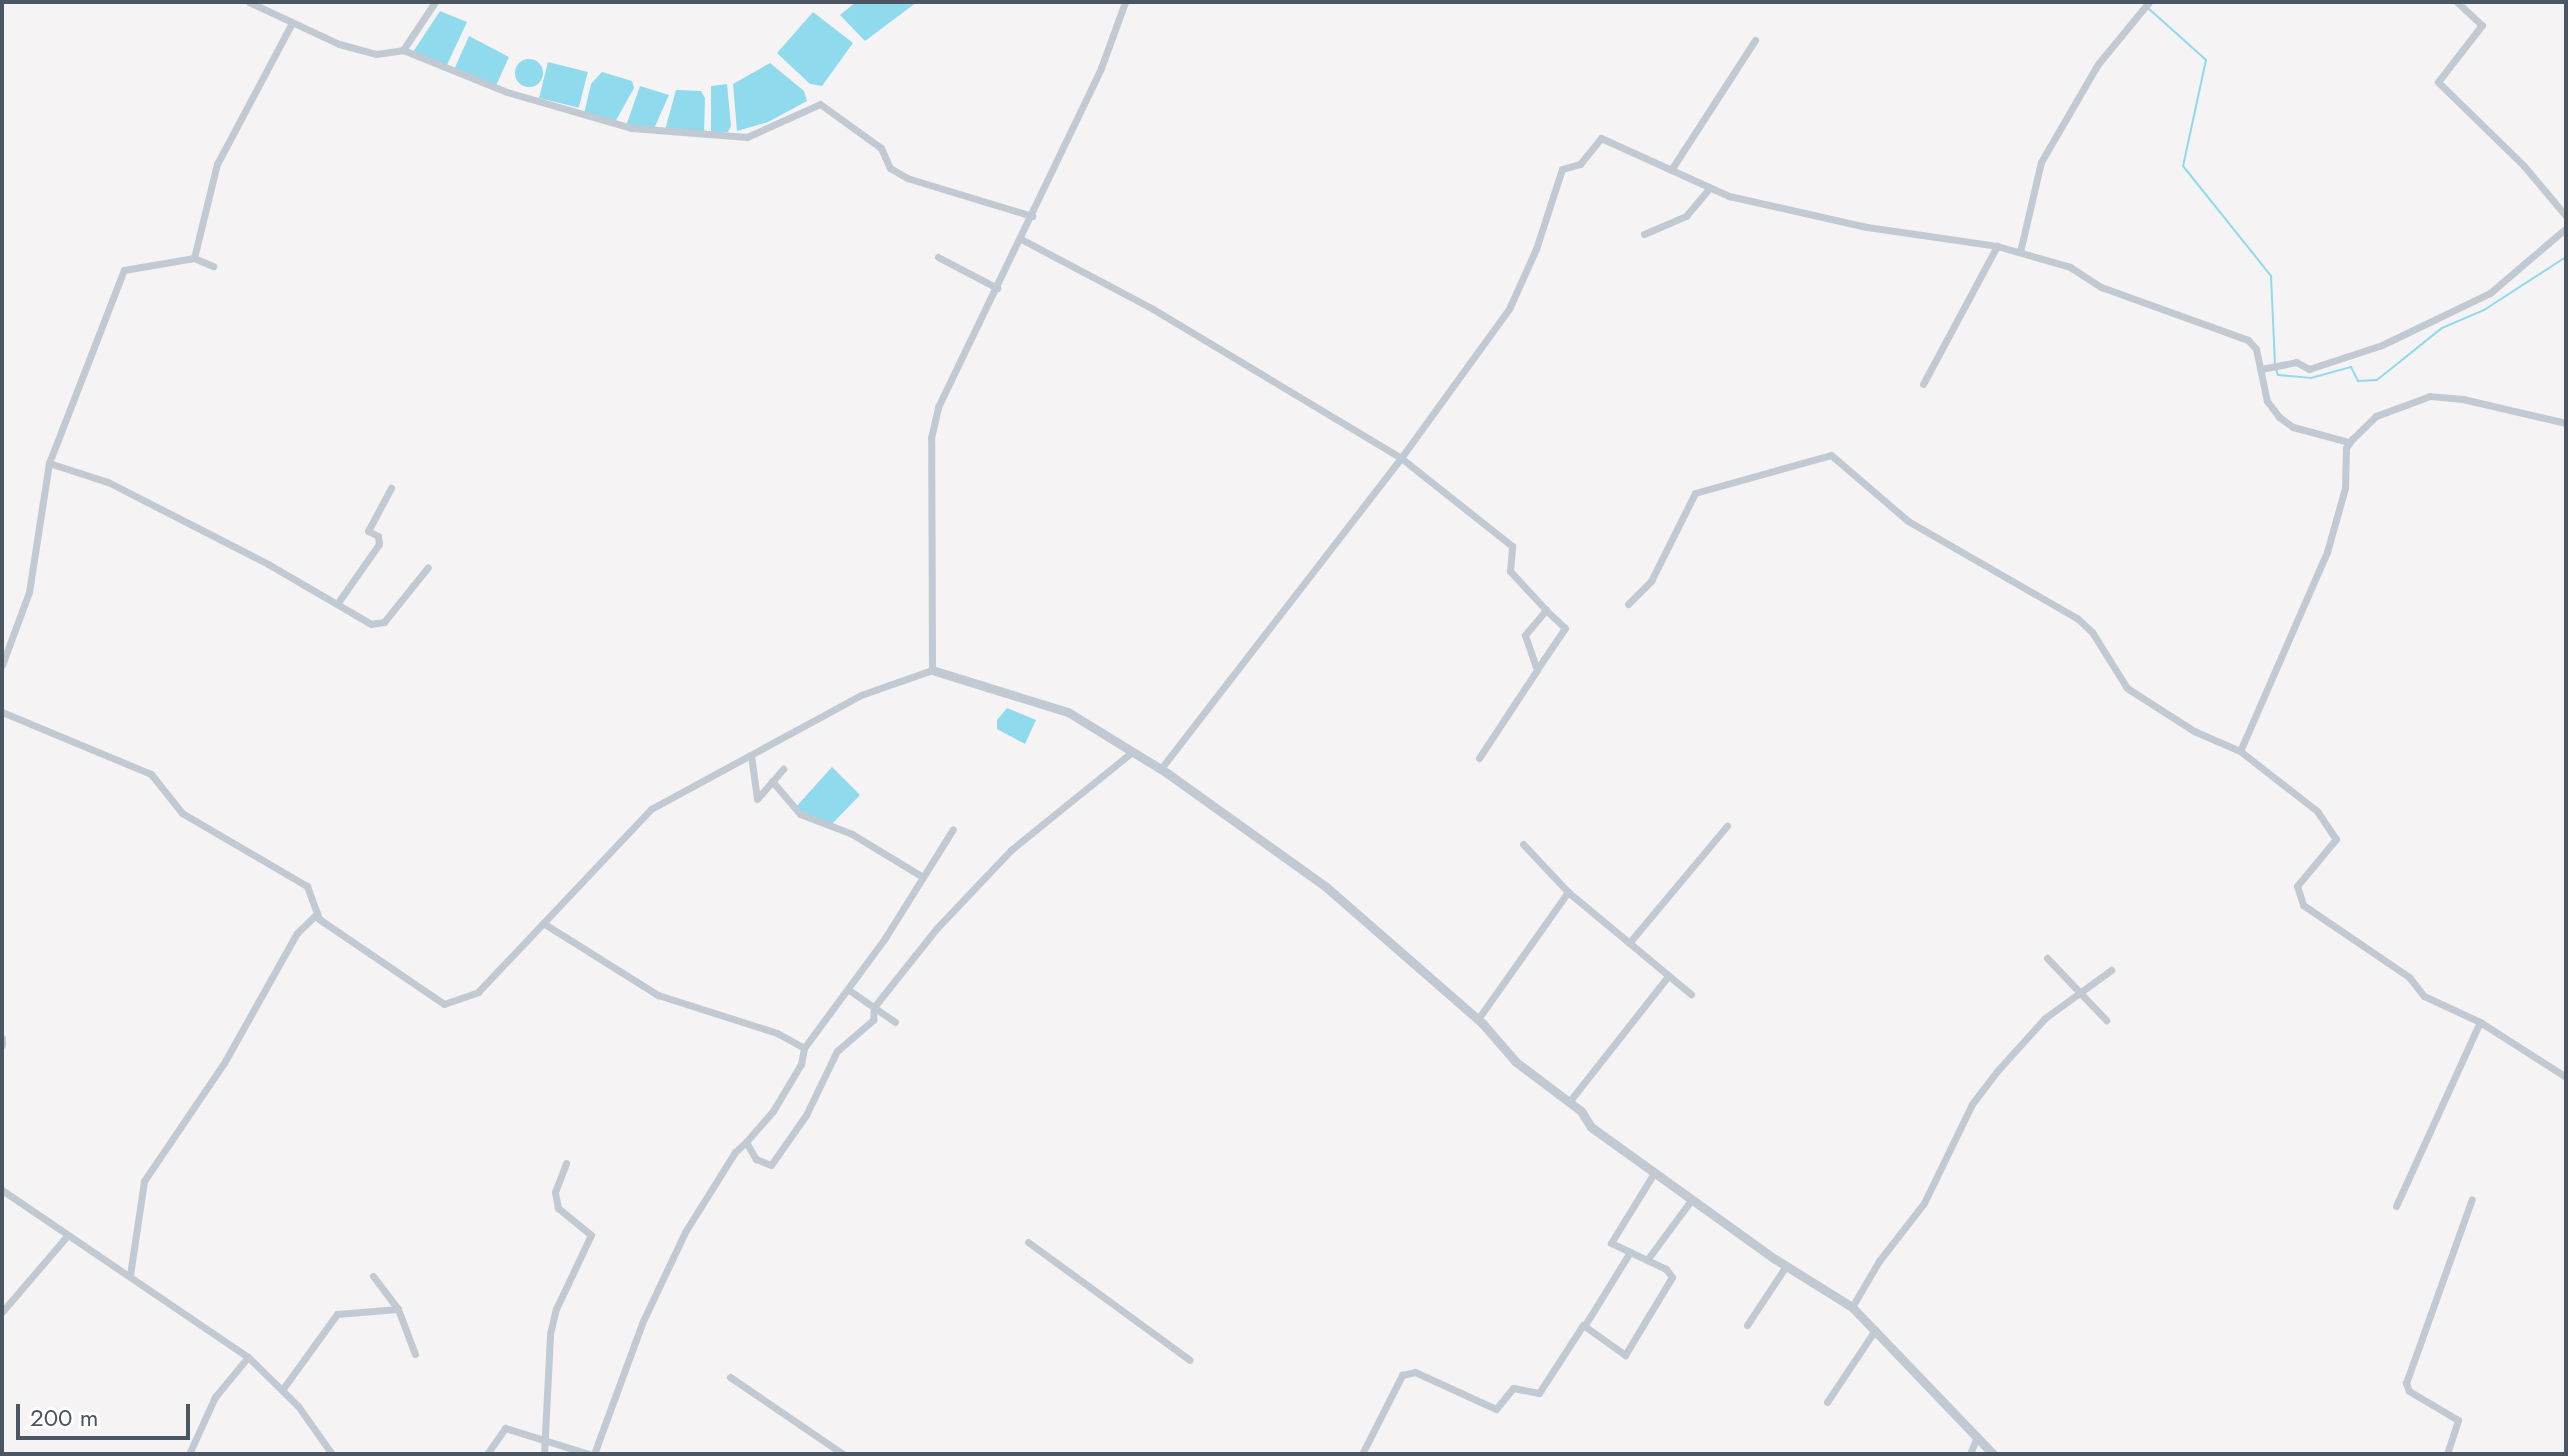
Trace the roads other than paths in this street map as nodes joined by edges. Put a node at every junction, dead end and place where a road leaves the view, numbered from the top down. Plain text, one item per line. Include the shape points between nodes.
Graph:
1 (249, 2) edge
2 (435, 2) edge
3 (1125, 2) edge
4 (2149, 2) edge
5 (2457, 2) edge
6 (292, 23) junction
7 (1755, 40) dead end
8 (403, 50) junction
9 (1671, 170) junction
10 (1709, 189) junction
11 (1032, 216) junction
12 (2566, 216) edge
13 (2566, 228) edge
14 (1644, 234) dead end
15 (1021, 239) junction
16 (1997, 246) junction
17 (2020, 252) junction
18 (938, 257) dead end
19 (194, 258) junction
20 (213, 266) dead end
21 (997, 288) junction
22 (2261, 369) junction
23 (1923, 384) dead end
24 (2566, 423) edge
25 (2349, 442) junction
26 (1401, 458) junction
27 (49, 463) junction
28 (391, 488) dead end
29 (428, 567) dead end
30 (337, 604) junction
31 (1628, 604) dead end
32 (1546, 610) junction
33 (2, 665) edge
34 (932, 670) junction
35 (1537, 670) junction
36 (2, 712) edge
37 (2240, 751) junction
38 (1132, 752) junction
39 (751, 755) junction
40 (1479, 758) dead end
41 (783, 769) dead end
42 (1161, 769) junction
43 (772, 781) junction
44 (1727, 826) dead end
45 (953, 829) dead end
46 (1523, 844) dead end
47 (921, 876) junction
48 (1568, 892) junction
49 (317, 914) junction
50 (543, 923) junction
51 (1629, 943) junction
52 (2047, 958) dead end
53 (2111, 970) dead end
54 (1668, 976) junction
55 (849, 990) junction
56 (2080, 990) junction
57 (1691, 994) dead end
58 (874, 1007) junction
59 (1478, 1019) junction
60 (2106, 1020) dead end
61 (895, 1022) dead end
62 (2480, 1022) junction
63 (2, 1038) edge
64 (2, 1045) edge
65 (804, 1048) junction
66 (2566, 1077) edge
67 (1569, 1102) junction
68 (746, 1142) junction
69 (566, 1163) dead end
70 (1654, 1173) junction
71 (2, 1190) edge
72 (1692, 1199) junction
73 (2472, 1199) dead end
74 (2396, 1206) dead end
75 (67, 1236) junction
76 (1028, 1242) dead end
77 (1630, 1252) junction
78 (1647, 1260) junction
79 (1786, 1266) junction
80 (130, 1275) junction
81 (373, 1276) dead end
82 (1852, 1307) junction
83 (398, 1309) junction
84 (2, 1312) edge
85 (1585, 1325) junction
86 (1747, 1325) dead end
87 (1875, 1330) junction
88 (415, 1354) dead end
89 (248, 1357) junction
90 (1190, 1360) dead end
91 (730, 1377) dead end
92 (282, 1390) junction
93 (1827, 1402) dead end
94 (1977, 1437) junction
95 (545, 1438) junction
96 (189, 1454) edge
97 (332, 1454) edge
98 (487, 1454) edge
99 (544, 1454) edge
100 (591, 1454) edge
101 (843, 1454) edge
102 (1362, 1454) edge
103 (1970, 1454) edge
104 (1993, 1454) edge
105 (2447, 1454) edge

1 - 6 street
2 - 8 street
3 - 11 street via 1101,68
4 - 17 street via 2098,64 2041,162
5 - 12 street via 2482,25 2438,82 2524,166
6 - 8 street via 376,54
6 - 19 street via 217,164
7 - 9 street
8 - 11 street via 507,92 632,128 747,137 820,104 881,148 890,168 907,178
9 - 10 street
9 - 26 street via 1601,138 1580,164 1562,169 1536,249 1504,316
10 - 14 street via 1686,216
10 - 16 street via 1867,227
11 - 15 street
13 - 22 street via 2490,293 2382,345 2309,369 2296,362
15 - 21 street
15 - 26 street via 1153,309
16 - 17 street
16 - 23 street
17 - 22 street via 2248,340
18 - 21 street
19 - 20 street
19 - 27 street via 124,270
21 - 34 street via 938,407 931,438
22 - 25 street via 2267,401 2279,417 2293,427
24 - 25 street via 2430,396 2376,416
25 - 37 street via 2334,531
26 - 32 street via 1512,546 1513,576
26 - 42 street
27 - 30 street via 108,482
27 - 33 street via 29,592
28 - 30 street via 368,531 378,536 379,544
29 - 30 street via 384,622 371,624
31 - 37 street via 1651,581 1695,493 1831,455 1908,521 2077,618 2092,632 2127,688 2194,731
32 - 35 street via 1525,635
32 - 35 street via 1565,628
34 - 38 street via 1068,712
34 - 39 street via 861,695
35 - 40 street
36 - 49 street via 151,774 182,813 307,886
37 - 62 street via 2317,811 2336,839 2297,886 2303,905 2409,977 2420,994
38 - 42 street
38 - 58 street via 1011,850 936,929
39 - 43 street via 757,799
39 - 50 street via 651,809
41 - 43 street
42 - 59 street via 1325,886
43 - 47 street via 800,814 852,834
44 - 51 street
45 - 47 street
46 - 48 street
47 - 55 street
48 - 51 street
48 - 59 street
49 - 50 street via 444,1004 478,992
49 - 80 street via 297,933 224,1063 144,1181
50 - 65 street via 658,995 777,1033
51 - 54 street
52 - 56 street
53 - 56 street
54 - 57 street
54 - 67 street
55 - 58 street
55 - 65 street
56 - 60 street
56 - 82 street via 2045,1018 1972,1104 1924,1203
58 - 61 street
58 - 68 street via 873,1020 837,1051 806,1115 771,1165 756,1159
59 - 67 street via 1516,1062
62 - 66 street
62 - 74 street
63 - 64 street
65 - 68 street via 801,1064 773,1111
67 - 70 street via 1591,1127
68 - 100 street via 685,1232
69 - 95 street via 555,1192 558,1208 591,1235 556,1309 550,1334
70 - 72 street
70 - 77 street via 1611,1243
71 - 75 street
72 - 78 street
72 - 79 street
73 - 105 street via 2406,1383 2409,1391 2458,1420
75 - 80 street
75 - 84 street
76 - 90 street
77 - 78 street
77 - 85 street
78 - 85 street via 1672,1277 1625,1355
79 - 82 street
79 - 86 street
80 - 89 street
81 - 83 street
82 - 87 street
83 - 88 street
83 - 92 street via 337,1314
85 - 102 street via 1539,1393 1513,1388 1499,1408 1415,1372 1402,1375
87 - 93 street
87 - 94 street
89 - 92 street
89 - 96 street via 215,1397
91 - 101 street
92 - 97 street
94 - 103 street
94 - 104 street
95 - 98 street via 505,1428
95 - 99 street
95 - 100 street

